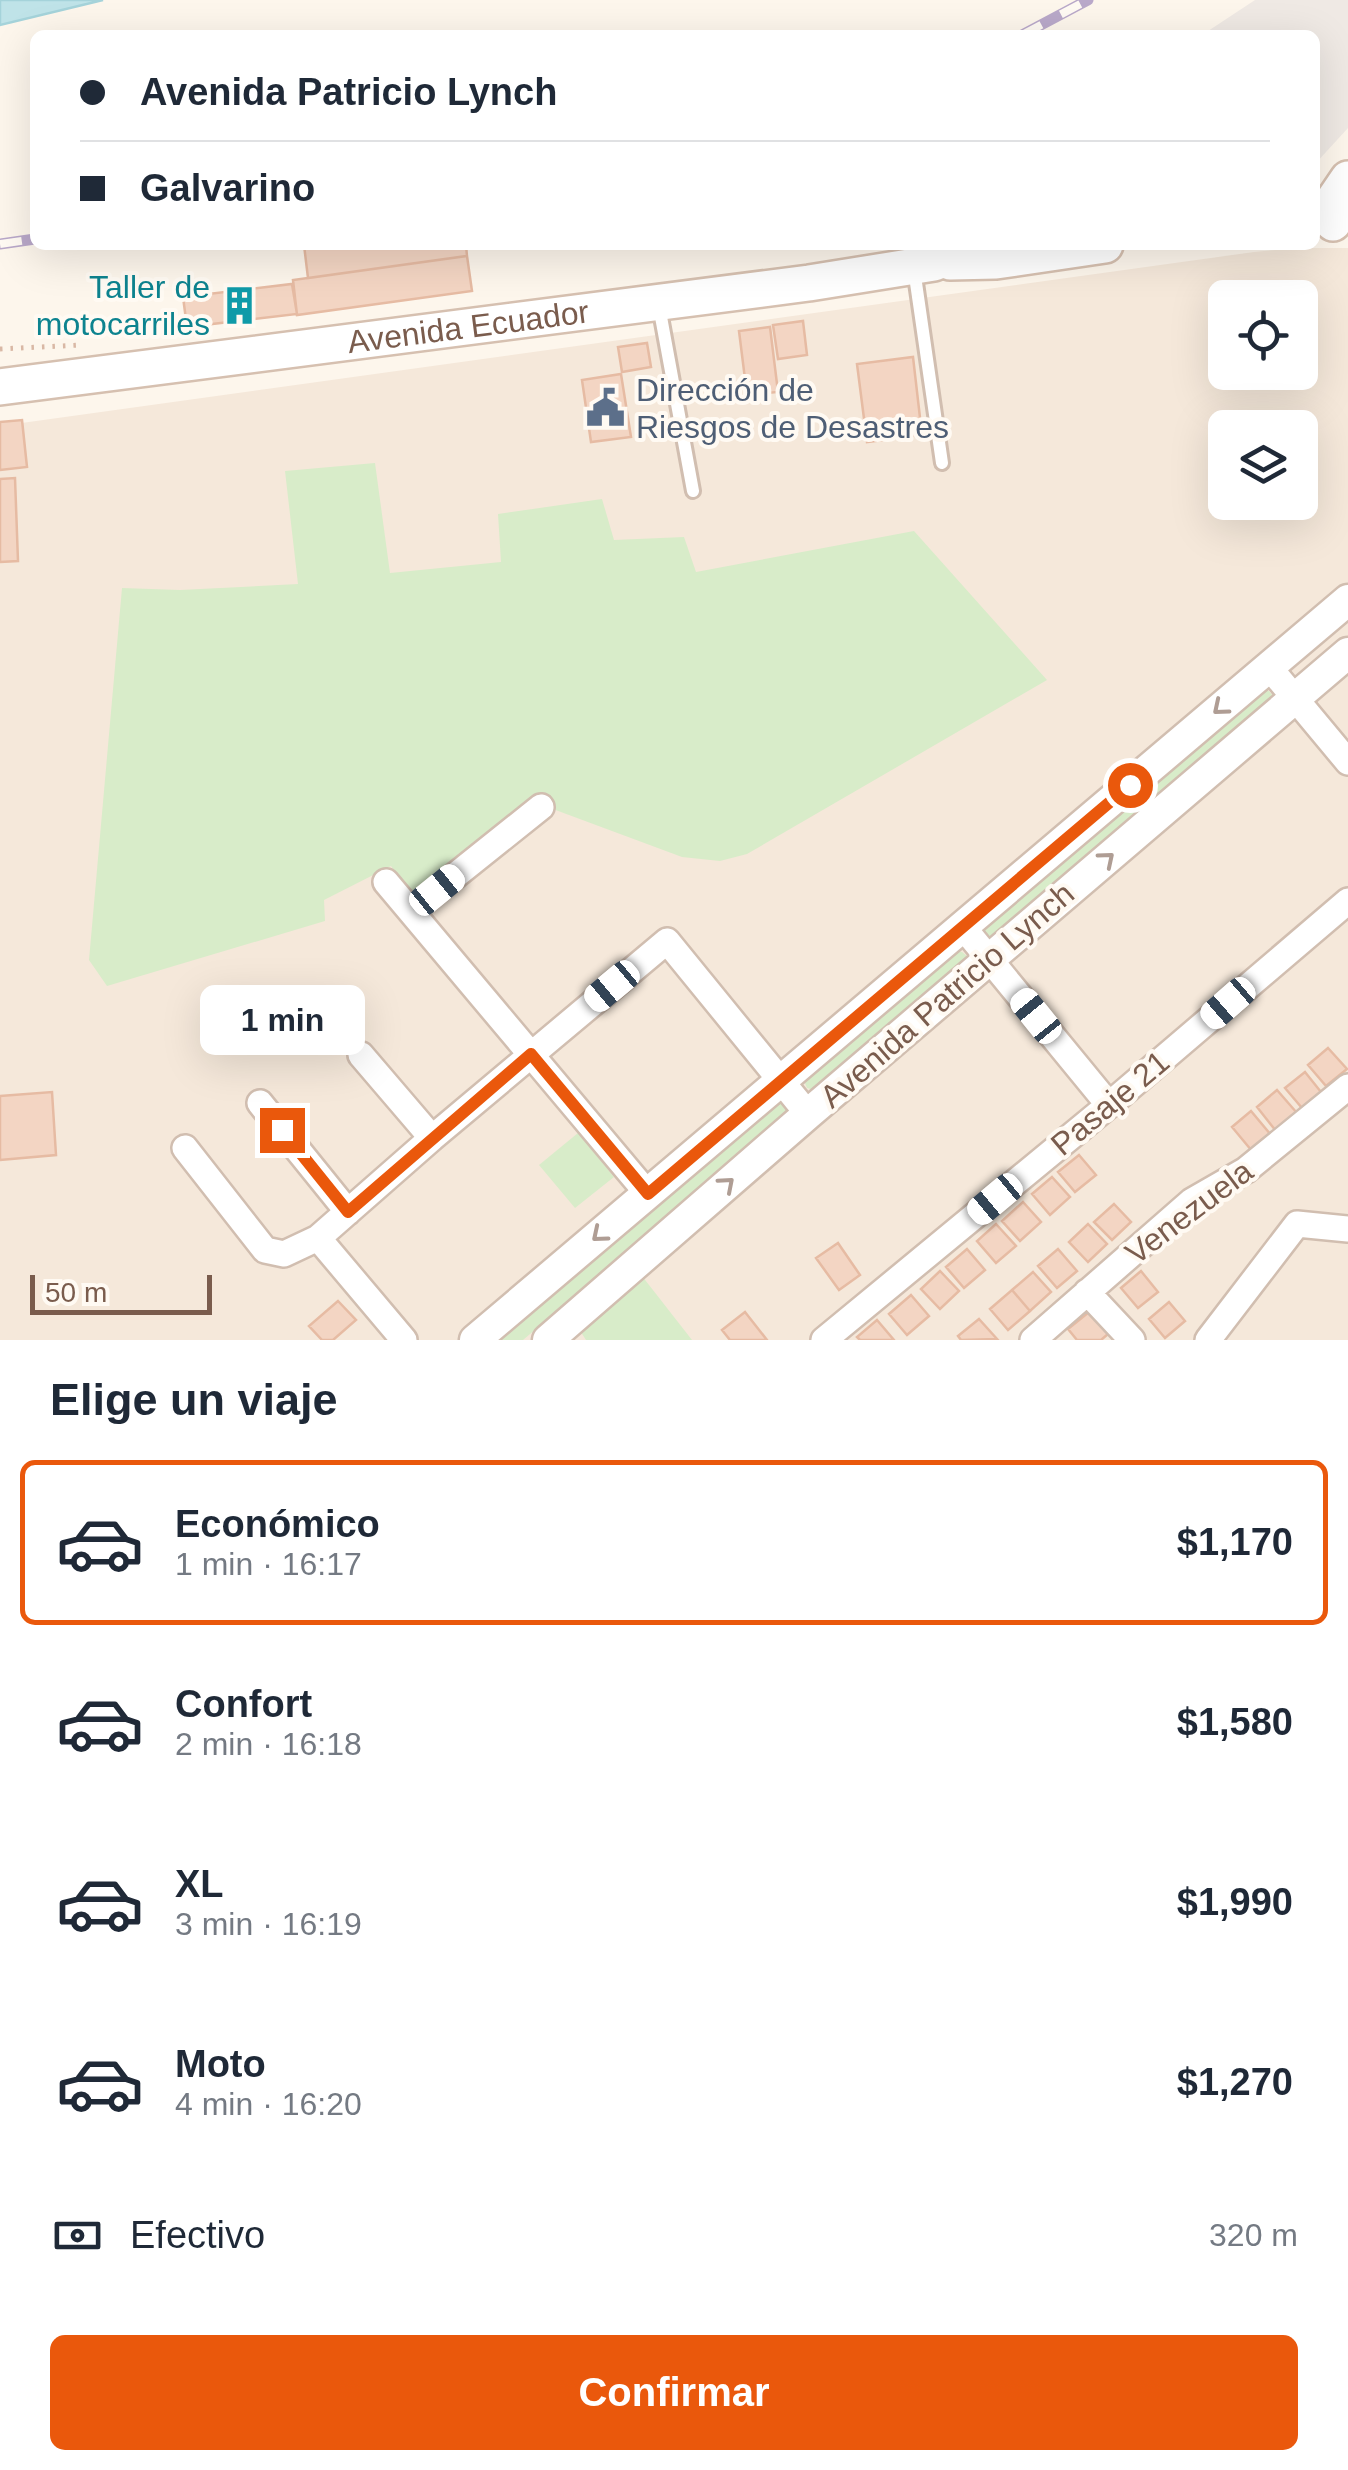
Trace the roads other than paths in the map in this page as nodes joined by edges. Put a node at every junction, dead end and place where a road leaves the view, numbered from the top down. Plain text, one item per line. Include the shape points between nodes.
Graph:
1 (966, 250) edge
2 (1073, 250) edge
3 (924, 265) junction
4 (659, 303) junction
5 (0, 386) edge
6 (942, 462) dead end
7 (693, 490) dead end
8 (1348, 600) edge
9 (1348, 653) edge
10 (1268, 667) junction
11 (1296, 698) junction
12 (1348, 762) edge
13 (540, 807) dead end
14 (386, 882) dead end
15 (1348, 901) edge
16 (411, 911) junction
17 (963, 926) junction
18 (990, 958) junction
19 (531, 1054) junction
20 (361, 1055) dead end
21 (780, 1082) junction
22 (1348, 1087) edge
23 (260, 1102) dead end
24 (1109, 1106) junction
25 (808, 1114) junction
26 (432, 1138) junction
27 (186, 1148) dead end
28 (648, 1194) junction
29 (348, 1212) junction
30 (1348, 1229) edge
31 (318, 1238) junction
32 (1086, 1292) junction
33 (404, 1340) edge
34 (475, 1340) edge
35 (548, 1340) edge
36 (824, 1340) edge
37 (1033, 1340) edge
38 (1132, 1340) edge
39 (1208, 1340) edge

1 - 3 main road, Avenida Ecuador
2 - 3 main road, Avenida Ecuador
3 - 4 main road, Avenida Ecuador
3 - 6 lane
4 - 5 main road, Avenida Ecuador
4 - 7 lane
8 - 10 street, Avenida Patricio Lynch
9 - 11 street, Avenida Patricio Lynch
10 - 11 street
10 -> 17 street, Avenida Patricio Lynch
11 - 12 street
18 -> 11 street, Avenida Patricio Lynch
13 - 16 street
14 - 16 street
15 - 24 street, Pasaje 21
16 - 19 street
17 - 18 street
17 - 21 street, Avenida Patricio Lynch
18 - 24 street
18 - 25 street, Avenida Patricio Lynch
19 - 21 street via 667,941
19 - 26 street
19 - 28 street
20 - 26 street
21 - 25 street
21 - 28 street, Avenida Patricio Lynch
22 - 32 street, Venezuela via 1246,1170 1192,1200
23 - 29 street
24 - 36 street, Pasaje 21
35 -> 25 street, Avenida Patricio Lynch
26 - 29 street
27 - 31 street via 265,1250 284,1254
28 -> 34 street, Avenida Patricio Lynch
29 - 31 street
30 - 39 street via 1297,1224
31 - 33 street
32 - 37 street, Venezuela
32 - 38 street

